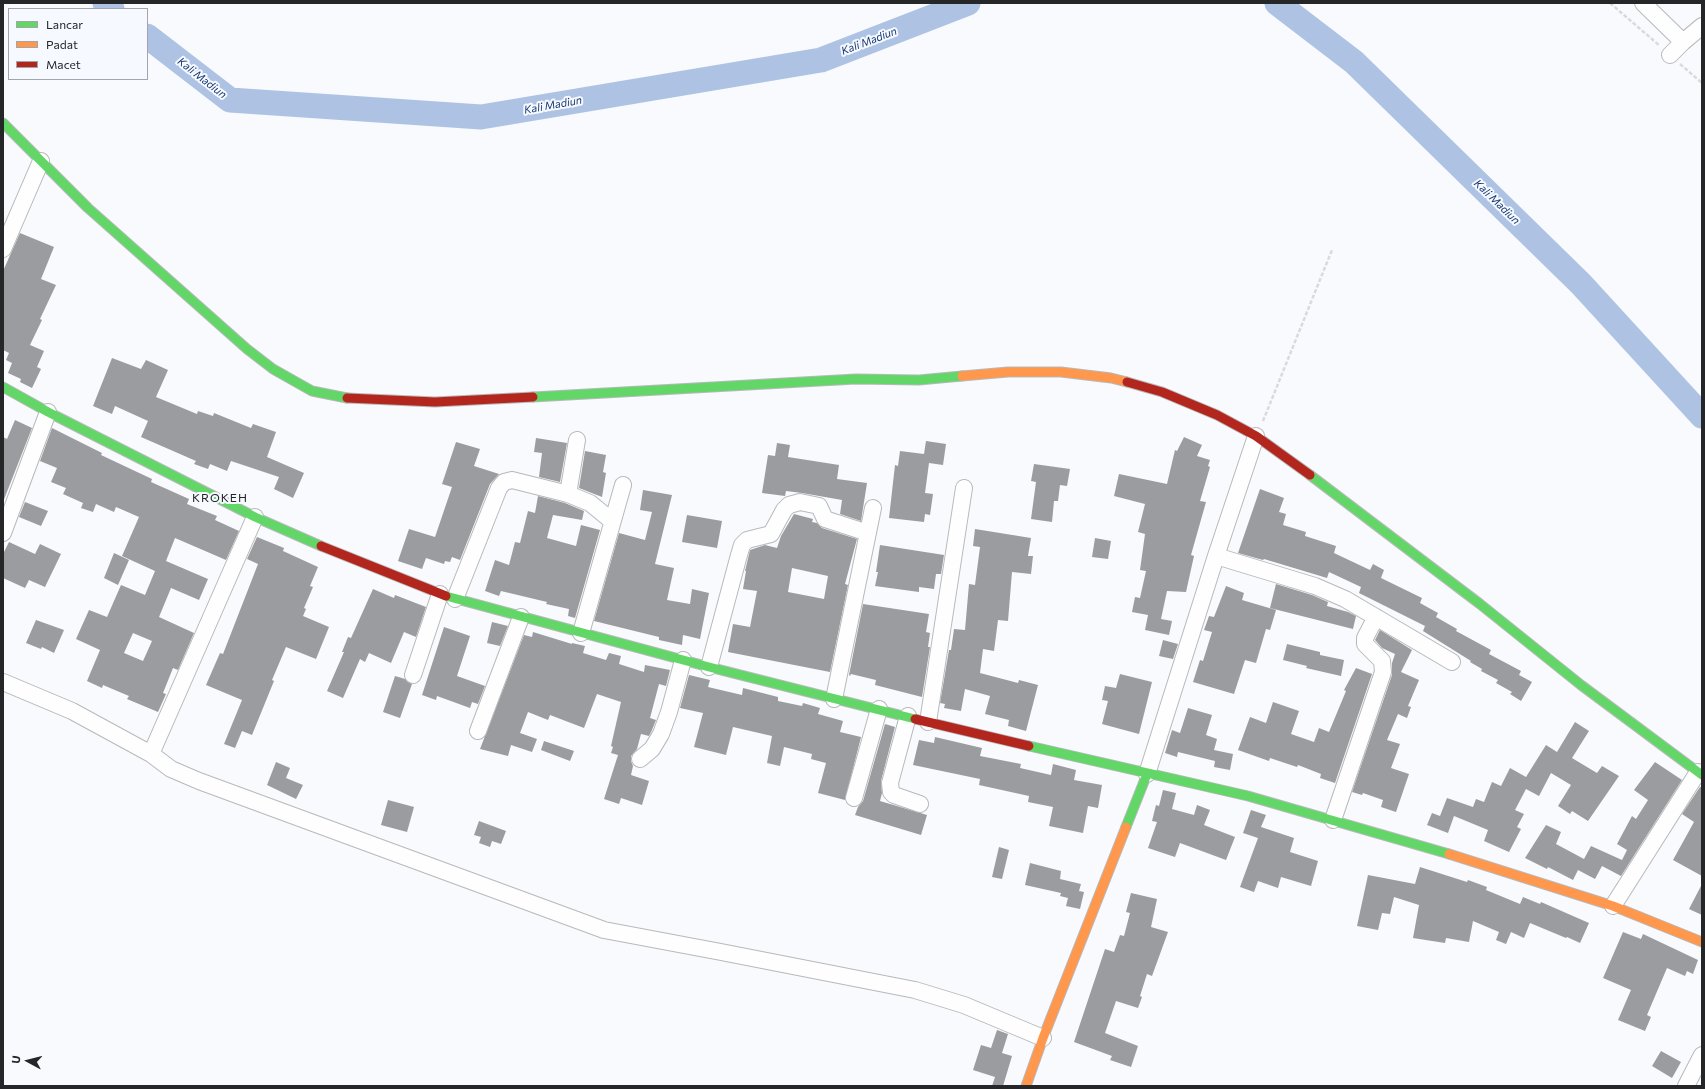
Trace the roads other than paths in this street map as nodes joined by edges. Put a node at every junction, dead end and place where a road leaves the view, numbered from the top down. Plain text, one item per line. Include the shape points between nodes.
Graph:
1 (1643, 3) edge
2 (1702, 26) edge
3 (1682, 42) junction
4 (1670, 55) road end
5 (3, 123) edge
6 (41, 161) junction
7 (3, 249) edge
8 (3, 387) edge
9 (48, 412) junction
10 (1256, 436) junction
11 (577, 440) dead end
12 (622, 485) dead end
13 (964, 488) dead end
14 (568, 494) junction
15 (873, 508) dead end
16 (255, 517) junction
17 (612, 521) junction
18 (3, 533) edge
19 (868, 533) junction
20 (1216, 556) junction
21 (440, 594) junction
22 (455, 599) junction
23 (521, 617) junction
24 (1376, 617) junction
25 (581, 633) junction
26 (683, 660) junction
27 (1452, 662) dead end
28 (709, 667) junction
29 (413, 675) dead end
30 (3, 682) edge
31 (834, 699) junction
32 (879, 709) junction
33 (908, 716) junction
34 (928, 722) junction
35 (478, 731) dead end
36 (151, 754) junction
37 (640, 759) dead end
38 (1700, 773) edge
39 (1147, 774) junction
40 (854, 798) dead end
41 (920, 804) dead end
42 (1333, 820) junction
43 (1613, 906) junction
44 (1702, 942) edge
45 (1043, 1038) junction
46 (1702, 1055) edge
47 (1026, 1086) edge
48 (1686, 1086) edge

1 - 3 street
2 - 3 street
3 - 4 street
5 - 6 street
6 - 7 street
6 - 10 street via 88,208 247,348 273,369 312,390 353,399 435,402 856,379 919,380 1008,372 1061,372 1111,378 1162,392 1216,415
8 - 9 street
9 - 16 street
9 - 18 street
10 - 20 street
10 - 38 street via 1340,497
11 - 14 street
12 - 17 street
13 - 34 street
14 - 17 street via 590,503
14 - 22 street via 512,480 504,482 499,488
15 - 19 street
16 - 21 street
16 - 36 street
17 - 25 street
19 - 28 street via 826,519 819,506 800,502 789,505 784,510 771,534 747,540 738,555
19 - 31 street
20 - 24 street via 1315,586 1345,599
20 - 39 street
21 - 22 street
21 - 29 street
22 - 23 street
23 - 25 street
23 - 35 street
24 - 27 street
24 - 42 street via 1365,638 1365,644 1382,661 1383,672
25 - 26 street
26 - 28 street
26 - 37 street via 661,734 652,749
28 - 31 street
30 - 36 street via 72,711
31 - 32 street
32 - 33 street
32 - 40 street
33 - 34 street
33 - 41 street via 890,783 891,792 894,796
34 - 39 street
36 - 45 street via 171,769 199,781 604,930 916,990 964,1005
38 - 43 street
39 - 42 street via 1248,796
39 - 45 street
42 - 43 street via 1416,843
43 - 44 street
45 - 47 street
46 - 48 street

